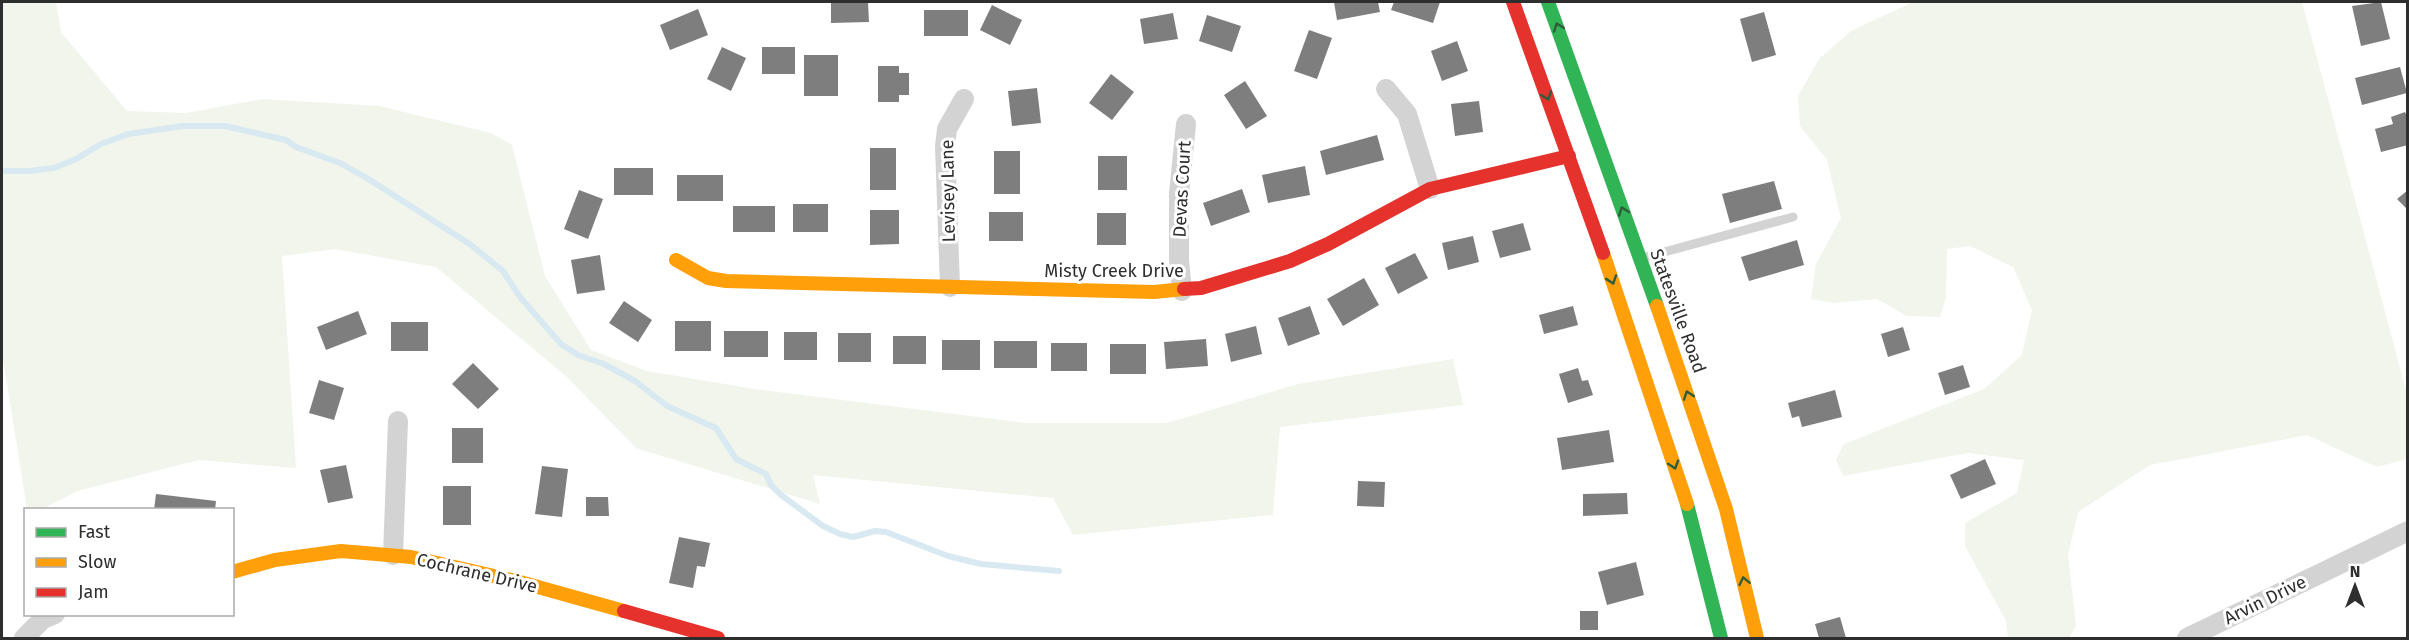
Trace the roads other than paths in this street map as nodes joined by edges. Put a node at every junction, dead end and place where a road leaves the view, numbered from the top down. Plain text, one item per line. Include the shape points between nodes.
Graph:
1 (1513, 2) edge
2 (1548, 2) edge
3 (1386, 89) dead end
4 (964, 99) dead end
5 (1186, 124) dead end
6 (1569, 156) junction
7 (1430, 189) junction
8 (1793, 217) dead end
9 (1640, 258) junction
10 (676, 260) dead end
11 (950, 287) junction
12 (1182, 291) junction
13 (398, 421) dead end
14 (2408, 531) edge
15 (393, 555) junction
16 (234, 572) edge
17 (52, 616) edge
18 (687, 635) edge
19 (24, 639) edge
20 (718, 639) edge
21 (1721, 639) edge
22 (1757, 639) edge
23 (2187, 639) edge

1 -> 6 street
9 -> 2 street, Statesville Road
3 - 7 street via 1407,114
4 - 11 street, Levisey Lane via 947,129 945,146
5 - 12 street, Devas Court via 1179,194
6 - 7 street, Misty Creek Drive
6 -> 21 street via 1689,509
7 - 12 street, Misty Creek Drive via 1290,261 1238,279
8 - 9 lane
22 -> 9 street, Statesville Road via 1726,509
10 - 11 street, Misty Creek Drive via 708,279 726,281
11 - 12 street, Misty Creek Drive
13 - 15 street
14 - 23 street, Arvin Drive
15 - 16 street, Cochrane Drive via 341,551 312,554
15 - 18 street, Cochrane Drive via 510,579
17 - 19 street via 43,619
18 - 20 street, Cochrane Drive

